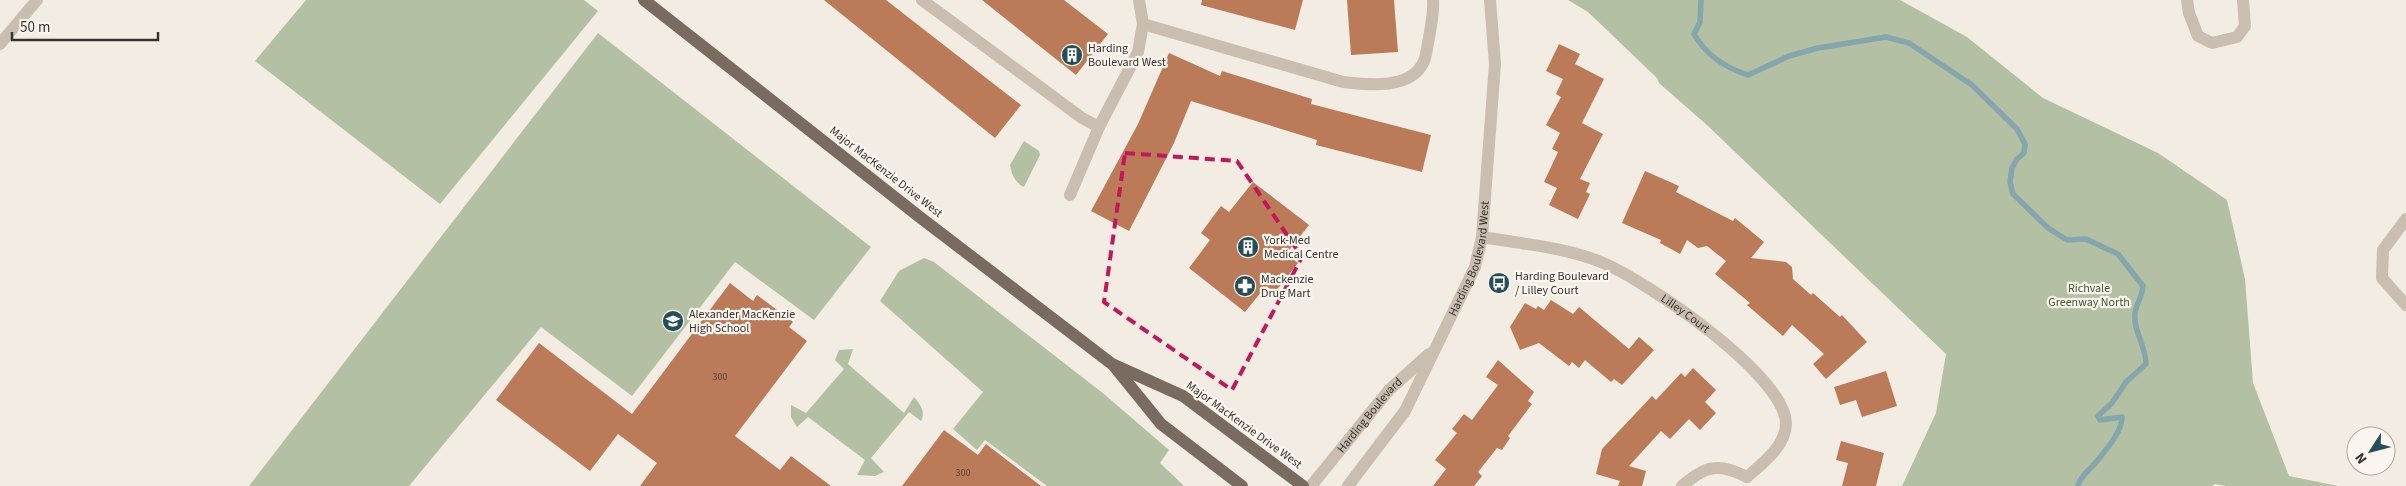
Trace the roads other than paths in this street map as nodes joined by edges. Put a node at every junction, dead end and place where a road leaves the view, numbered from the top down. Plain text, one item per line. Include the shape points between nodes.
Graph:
1 (37, 0) edge
2 (644, 0) edge
3 (922, 0) edge
4 (1139, 0) edge
5 (1433, 0) edge
6 (1490, 0) edge
7 (2187, 0) edge
8 (2243, 0) edge
9 (1143, 24) junction
10 (0, 44) edge
11 (1100, 126) junction
12 (1070, 195) dead end
13 (2406, 219) edge
14 (1482, 237) junction
15 (2406, 304) edge
16 (1435, 349) junction
17 (1112, 364) junction
18 (1747, 481) edge
19 (1242, 486) edge
20 (1303, 486) edge
21 (1312, 486) edge
22 (1348, 486) edge
23 (1682, 486) edge

1 - 10 street
2 - 17 main road, Major MacKenzie Drive West
3 - 11 street via 1082,118
4 - 9 street
5 - 9 street via 1434,12 1424,61 1410,76 1390,83 1343,82
6 - 14 street, Harding Boulevard West via 1495,64
7 - 8 street via 2198,36 2212,43 2237,37 2245,26
9 - 11 street via 1138,52
11 - 12 street
13 - 15 street via 2383,250 2382,278
14 - 16 street, Harding Boulevard West via 1475,268
14 - 18 street, Lilley Court via 1563,251 1601,262 1644,283 1733,350 1770,388 1784,410 1786,425 1784,438
16 - 21 street, Harding Boulevard via 1389,390
16 - 22 street, Harding Boulevard West via 1405,411
17 - 19 main road, Major MacKenzie Drive West via 1161,424
17 - 20 main road, Major MacKenzie Drive West via 1183,396
18 - 23 street, Lilley Court via 1732,469 1717,467 1699,471

